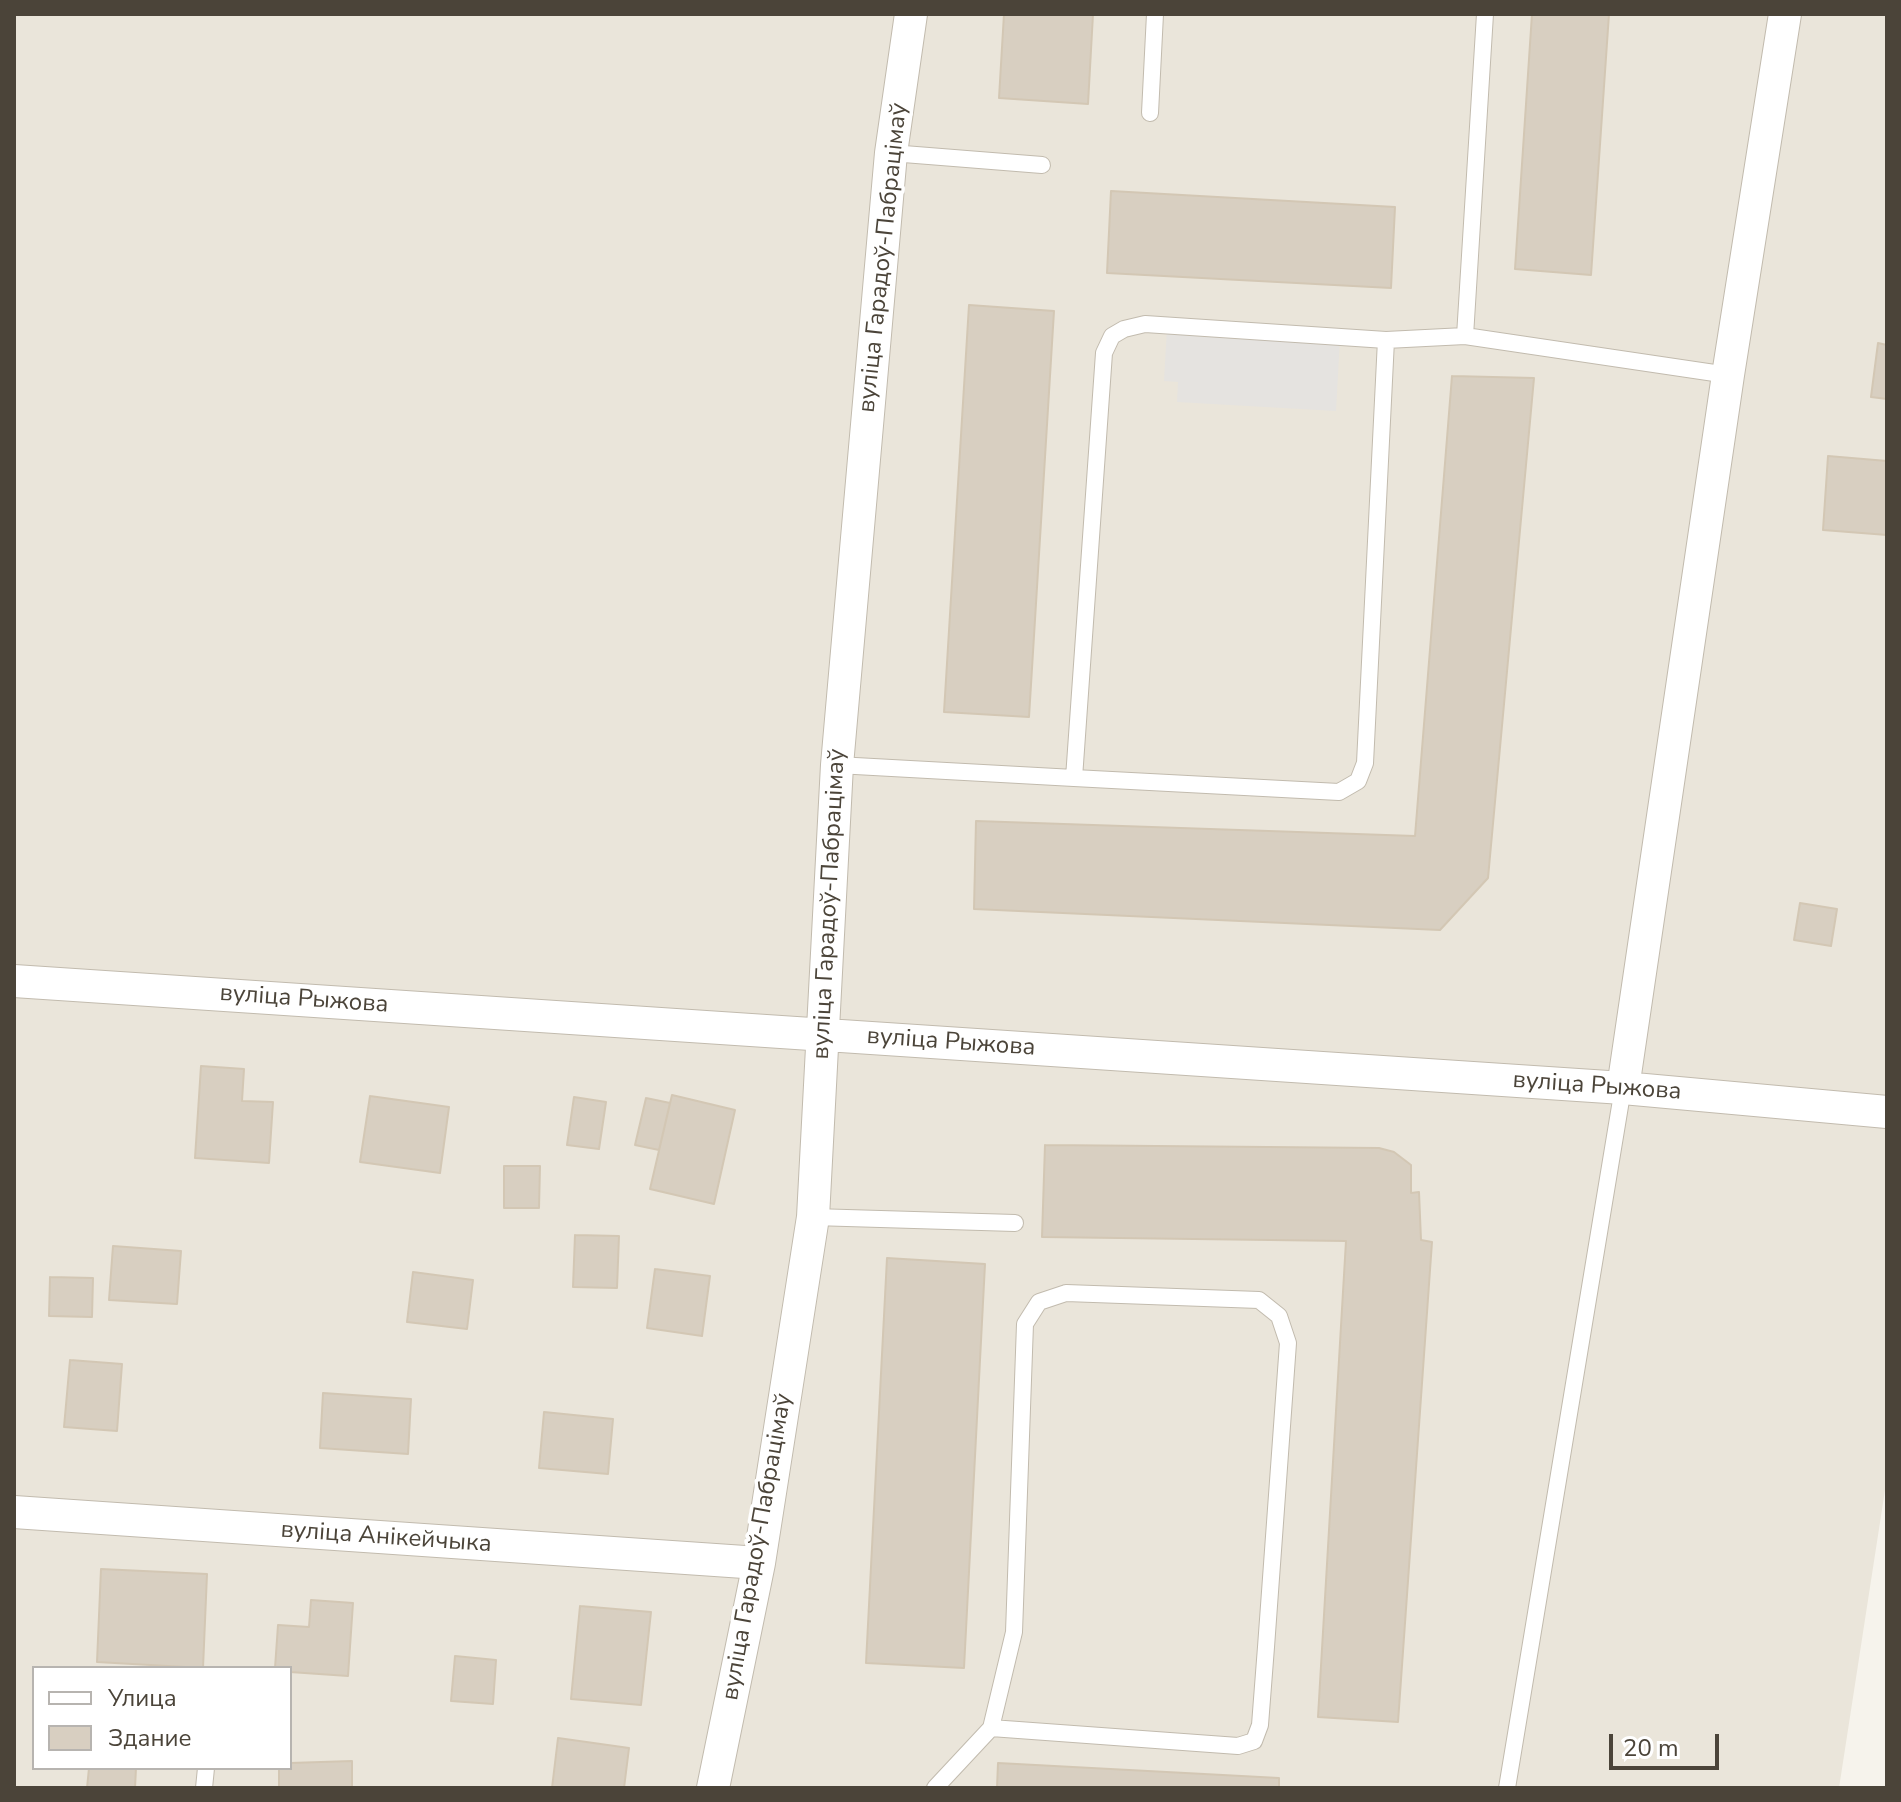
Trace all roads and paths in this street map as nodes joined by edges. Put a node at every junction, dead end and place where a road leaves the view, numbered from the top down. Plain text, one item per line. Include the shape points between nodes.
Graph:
1 (911, 14) edge
2 (1155, 14) edge
3 (1485, 14) edge
4 (1785, 14) edge
5 (1150, 113) dead end
6 (891, 153) junction
7 (1042, 165) dead end
8 (1465, 336) junction
9 (1386, 340) junction
10 (1728, 375) junction
11 (837, 765) junction
12 (1074, 778) junction
13 (14, 981) edge
14 (822, 1035) junction
15 (1623, 1088) junction
16 (1887, 1112) edge
17 (813, 1217) junction
18 (1015, 1223) dead end
19 (14, 1512) edge
20 (759, 1563) junction
21 (991, 1728) junction
22 (713, 1788) edge
23 (935, 1788) edge
24 (1507, 1788) edge

1 - 6 street, вуліца Гарадоў-Пабрацімаў
2 - 5 lane
3 - 8 lane
4 - 10 street
6 - 7 lane
6 - 11 street, вуліца Гарадоў-Пабрацімаў
8 - 9 lane
8 - 10 lane
9 - 12 lane via 1145,324 1112,336 1104,353
9 - 12 lane via 1365,763 1358,781 1339,792
10 - 15 street
11 - 12 lane
11 - 14 street, вуліца Гарадоў-Пабрацімаў
13 - 14 street, вуліца Рыжова
14 - 15 street, вуліца Рыжова
14 - 17 street, вуліца Гарадоў-Пабрацімаў
15 - 16 street, вуліца Рыжова
15 - 24 lane
17 - 18 lane
17 - 20 street, вуліца Гарадоў-Пабрацімаў
19 - 20 street, вуліца Анікейчыка
20 - 22 street, вуліца Гарадоў-Пабрацімаў
21 - 21 lane via 1238,1746 1254,1741 1260,1725 1288,1343 1279,1316 1259,1300 1066,1293 1039,1302 1025,1324 1014,1632
21 - 23 lane

